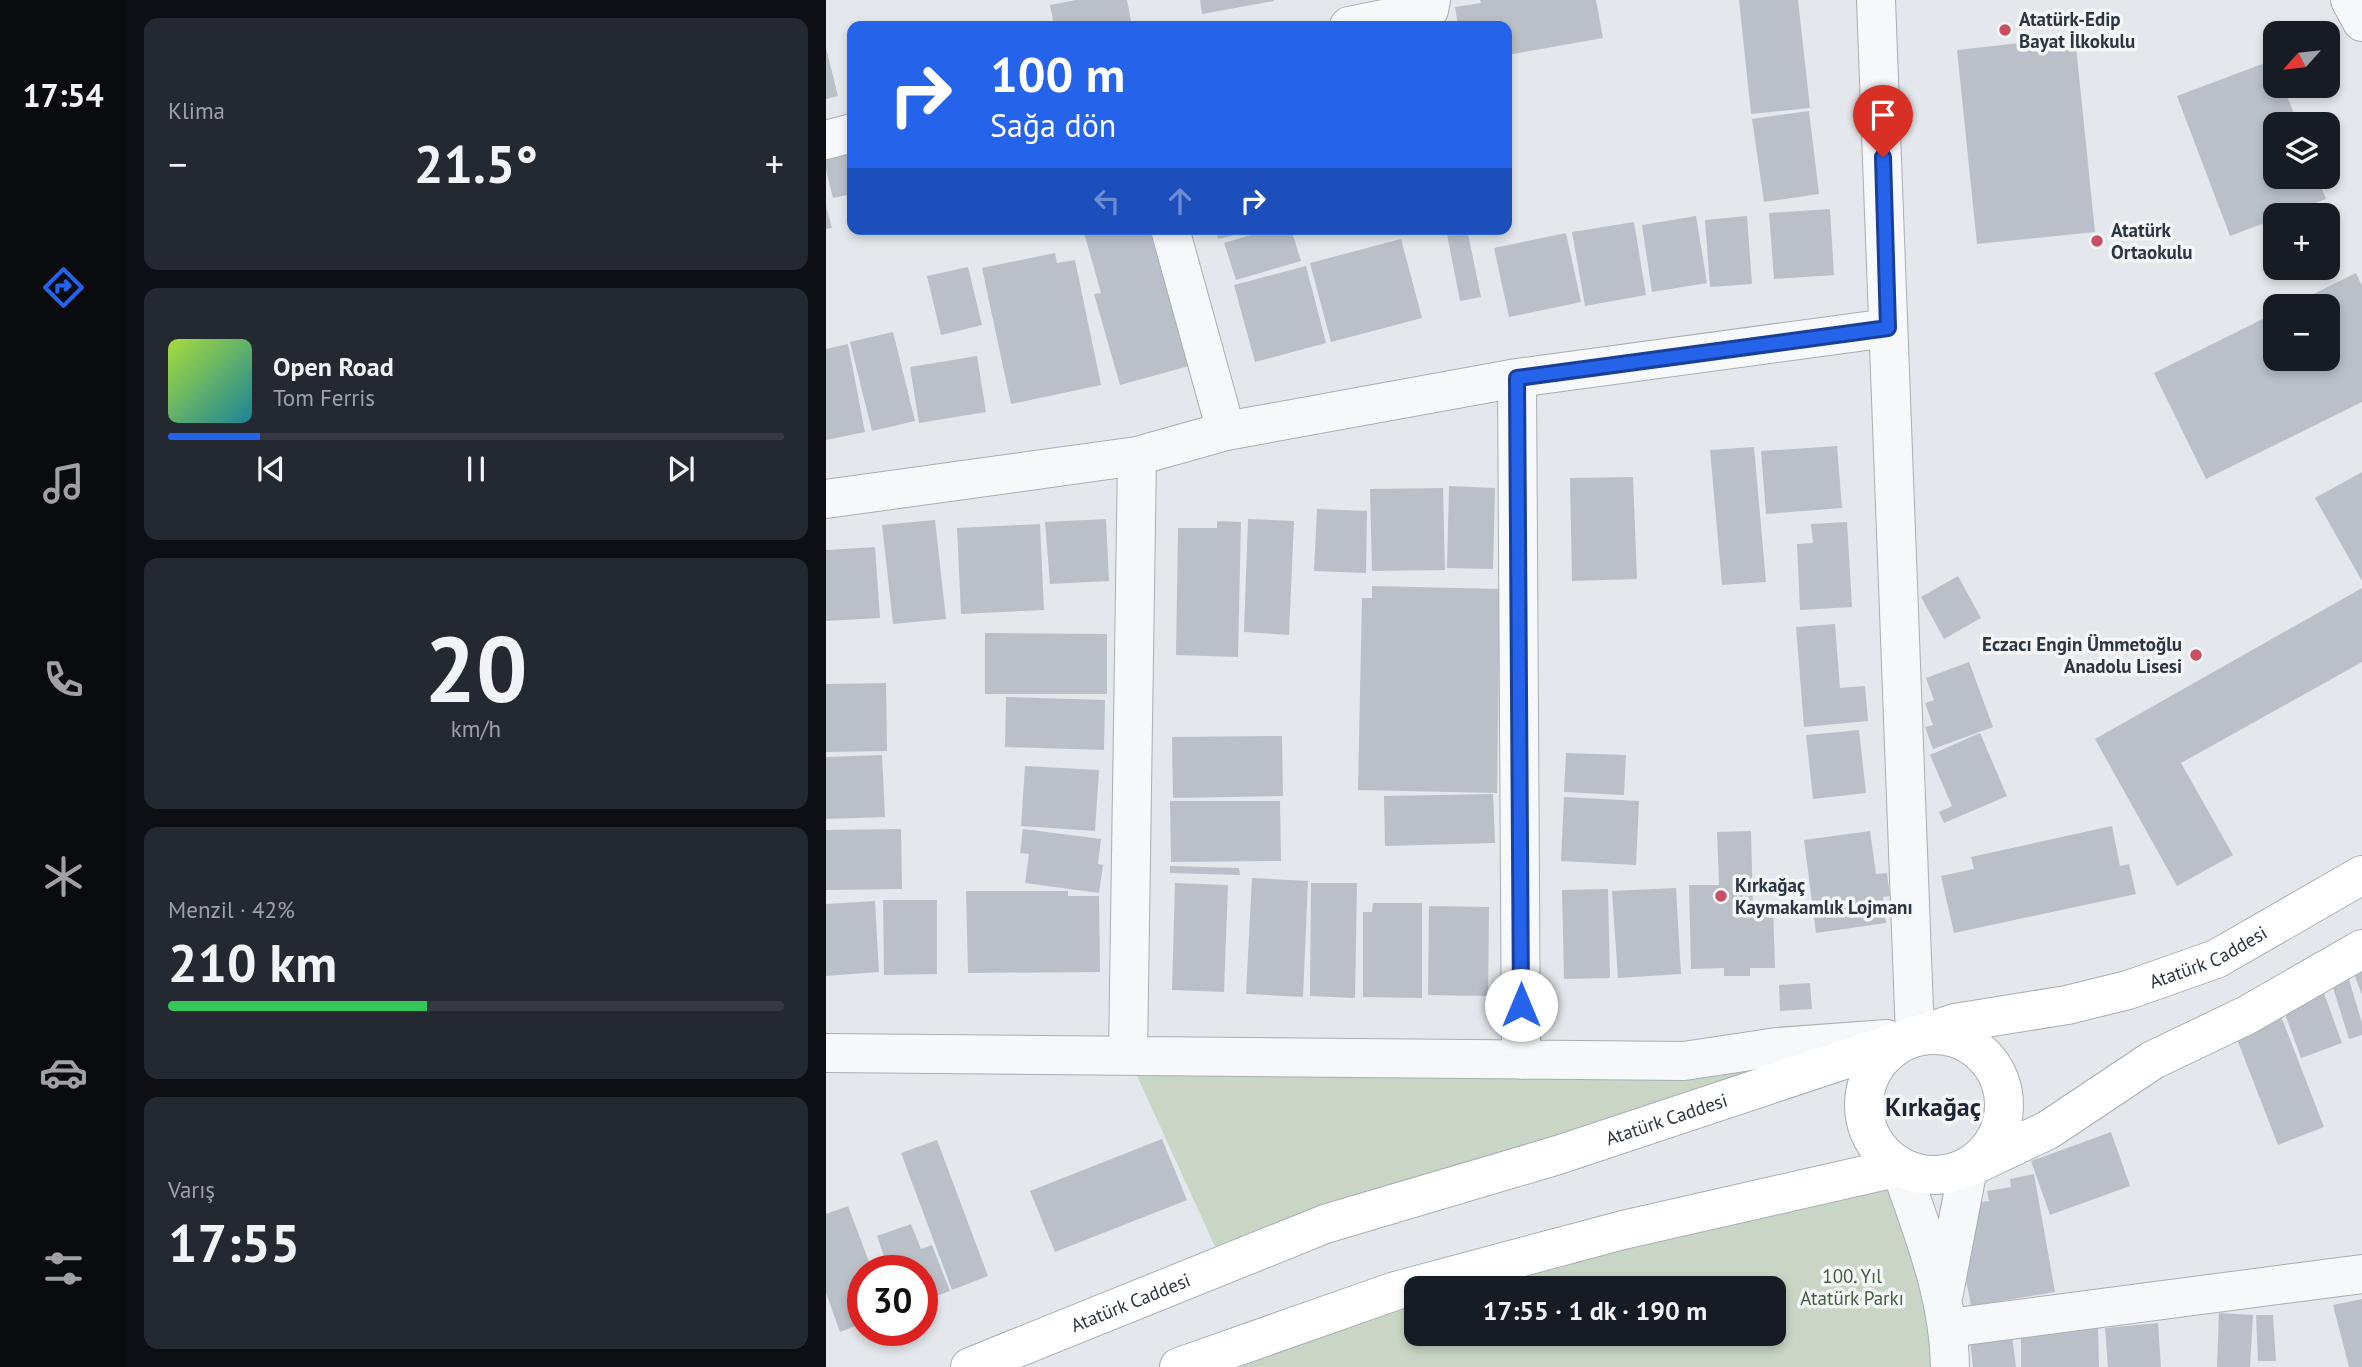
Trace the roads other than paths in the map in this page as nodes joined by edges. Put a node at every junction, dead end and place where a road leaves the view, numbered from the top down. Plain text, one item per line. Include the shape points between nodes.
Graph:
1 (1432, 0) edge
2 (1859, 0) edge
3 (1876, 0) edge
4 (2350, 0) edge
5 (1374, 21) edge
6 (2362, 22) edge
7 (1882, 132) junction
8 (847, 135) edge
9 (826, 139) edge
10 (1172, 235) edge
11 (1888, 328) junction
12 (1517, 378) junction
13 (1226, 431) junction
14 (1137, 456) junction
15 (826, 499) edge
16 (2362, 875) edge
17 (2362, 949) edge
18 (1915, 1037) junction
19 (826, 1053) edge
20 (1128, 1056) junction
21 (1521, 1060) junction
22 (1900, 1167) junction
23 (1968, 1168) junction
24 (2362, 1274) edge
25 (1946, 1312) junction
26 (970, 1367) edge
27 (1179, 1367) edge
28 (1950, 1367) edge

1 - 5 street via 1429,10
2 - 7 street
3 - 7 street
4 - 6 street
7 - 11 street
8 - 9 street
10 - 13 street
11 - 12 street
11 - 18 street
12 - 13 street
12 - 21 street
13 - 14 street
14 - 15 street
14 - 20 street
16 - 18 main road, Atatürk Caddesi via 2216,959 2128,990 1955,1023
17 - 23 main road via 2247,1015 2153,1060 2048,1130
18 - 21 street via 1777,1047 1684,1061
18 - 22 main road via 1893,1047 1877,1063 1863,1109 1881,1152
18 - 23 main road via 1938,1034 1960,1039 1980,1051 1995,1068 2004,1090 1999,1135 1986,1154
18 - 26 main road, Atatürk Caddesi via 1558,1155 1325,1224
19 - 20 street
20 - 21 street
22 - 23 main road via 1922,1175 1946,1175
22 - 25 street
22 - 27 main road via 1623,1230 1395,1291
23 - 25 street
24 - 25 street
25 - 28 street

